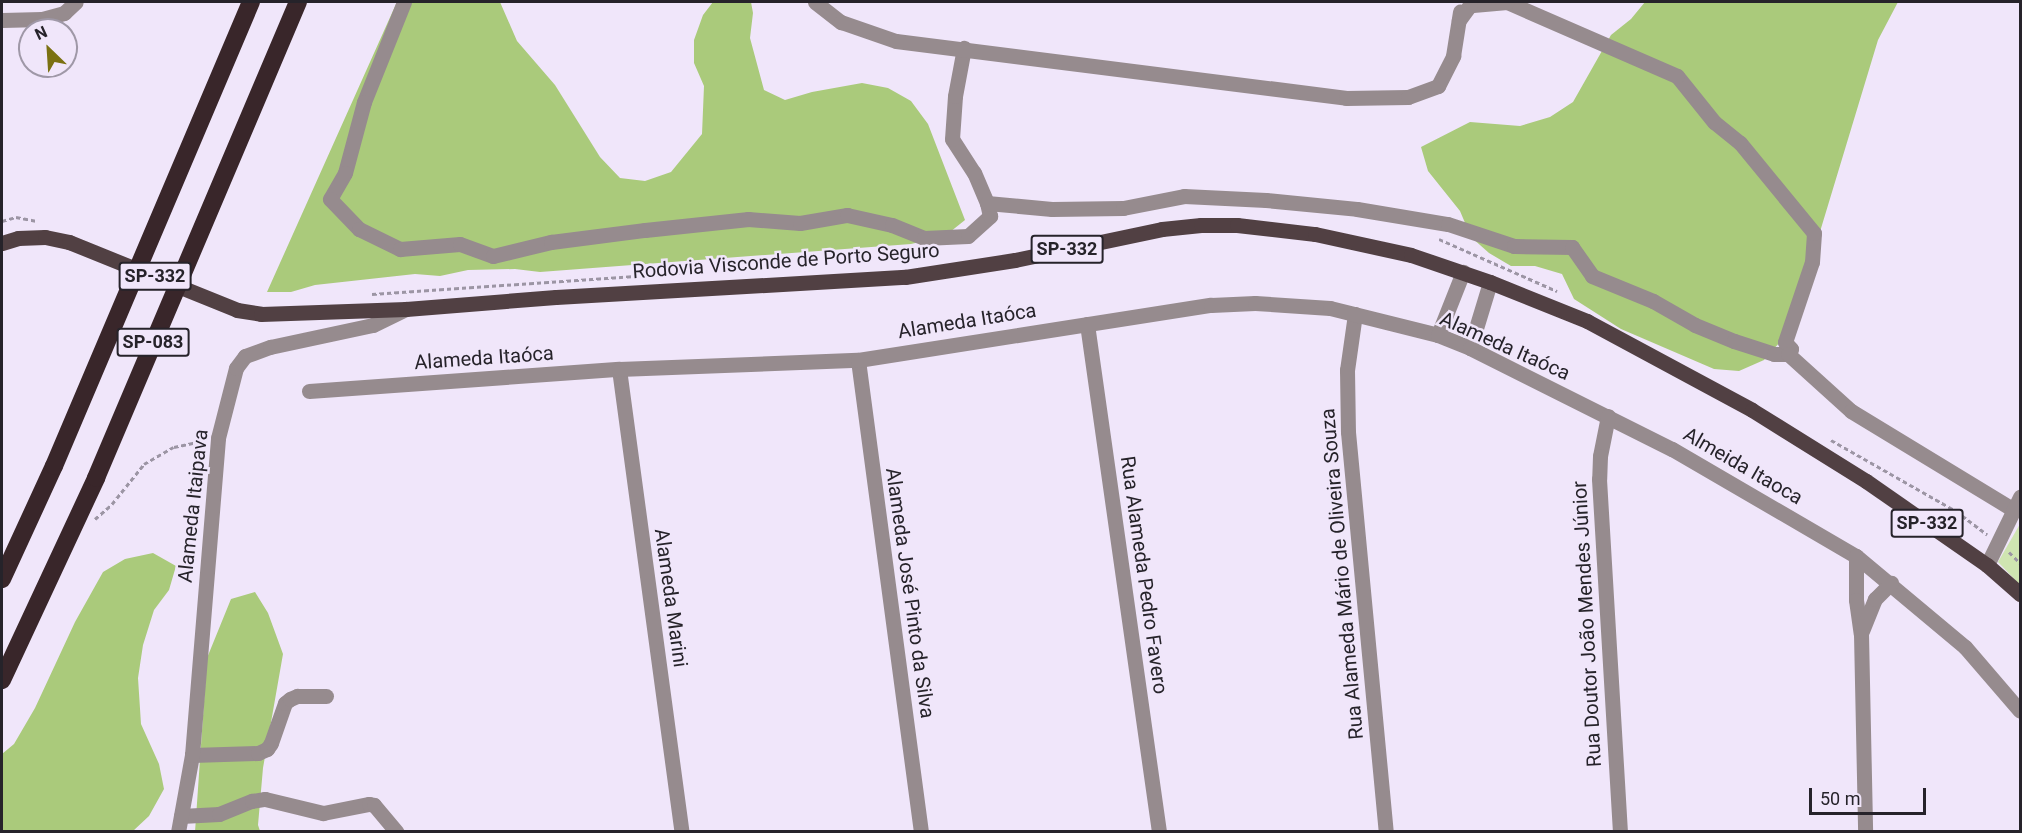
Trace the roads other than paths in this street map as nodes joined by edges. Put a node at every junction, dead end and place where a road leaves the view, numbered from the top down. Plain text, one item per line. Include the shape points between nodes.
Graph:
1 (75, 2) edge
2 (251, 2) edge
3 (298, 2) edge
4 (404, 2) edge
5 (815, 2) edge
6 (1462, 2) edge
7 (2, 20) edge
8 (1459, 20) junction
9 (964, 48) junction
10 (987, 203) junction
11 (2, 243) edge
12 (1463, 272) junction
13 (1490, 282) junction
14 (406, 309) junction
15 (1355, 314) junction
16 (1087, 324) junction
17 (1438, 335) junction
18 (1470, 348) junction
19 (1788, 354) junction
20 (858, 360) junction
21 (619, 369) junction
22 (309, 391) dead end
23 (1608, 416) junction
24 (2017, 503) edge
25 (1856, 556) junction
26 (1987, 565) junction
27 (2, 579) edge
28 (1891, 584) junction
29 (2020, 594) edge
30 (1861, 634) junction
31 (2, 680) edge
32 (326, 696) dead end
33 (2020, 711) edge
34 (192, 755) junction
35 (181, 816) junction
36 (178, 831) edge
37 (397, 831) edge
38 (682, 831) edge
39 (921, 831) edge
40 (1159, 831) edge
41 (1386, 831) edge
42 (1620, 831) edge
43 (1865, 831) edge

1 - 7 street via 64,13 42,19
2 - 27 highway, SP-083
3 - 31 highway, SP-083 via 96,478
4 - 10 street via 364,102 345,173 330,199 360,229 400,249 460,244 493,256 551,242 657,229 748,219 800,223 847,215 924,237 968,236 990,216
5 - 9 street via 841,22 896,41
6 - 8 street
8 - 9 street via 1453,56 1438,86 1408,97 1346,98
8 - 19 street via 1470,5 1507,2 1677,76 1714,122 1740,143 1814,233 1812,262 1785,342 1791,349
9 - 10 street via 952,139
10 - 19 street via 1052,209 1123,208 1184,196 1266,200 1358,208 1448,224 1514,246 1572,247 1592,276 1734,341 1774,354
11 - 14 main road, Rodovia Visconde de Porto Seguro / SP-332 via 45,237 96,251 237,310 261,314
12 - 13 main road, Rodovia Visconde de Porto Seguro / SP-332
12 - 14 main road, Rodovia Visconde de Porto Seguro / SP-332 via 1411,255 1315,234 1201,225 905,277
12 - 17 street
13 - 18 street
13 - 26 main road, Rodovia Visconde de Porto Seguro / SP-332 via 1587,321 1752,410 1866,481
14 - 34 street, Alameda Itaipava via 373,325 270,346 245,356 236,368 218,438
15 - 16 street, Alameda Itaóca via 1330,308 1255,303 1211,305
15 - 17 street, Alameda Itaóca
15 - 41 street, Rua Alameda Mário de Oliveira Souza via 1347,370 1348,432
16 - 20 street, Alameda Itaóca
16 - 40 street, Rua Alameda Pedro Favero
17 - 18 street, Alameda Itaóca
18 - 23 street, Alameda Itaóca
19 - 24 street via 1851,411
20 - 21 street, Alameda Itaóca
20 - 39 street, Alameda José Pinto da Silva
21 - 22 street, Alameda Itaóca
21 - 38 street, Alameda Marini
23 - 25 street, Almeida Itaoca
23 - 42 street, Rua Doutor João Mendes Júnior via 1599,479
24 - 26 street
25 - 28 street, Almeida Itaoca
25 - 30 street
26 - 29 main road, Rodovia Visconde de Porto Seguro / SP-332
28 - 30 street via 1875,598
28 - 33 street, Almeida Itaoca via 1965,647
30 - 43 street
32 - 34 street via 297,696 285,703 267,749 258,753
34 - 35 street, Alameda Itaipava
35 - 36 street, Alameda Itaipava
35 - 37 street via 219,814 265,799 323,813 369,804

